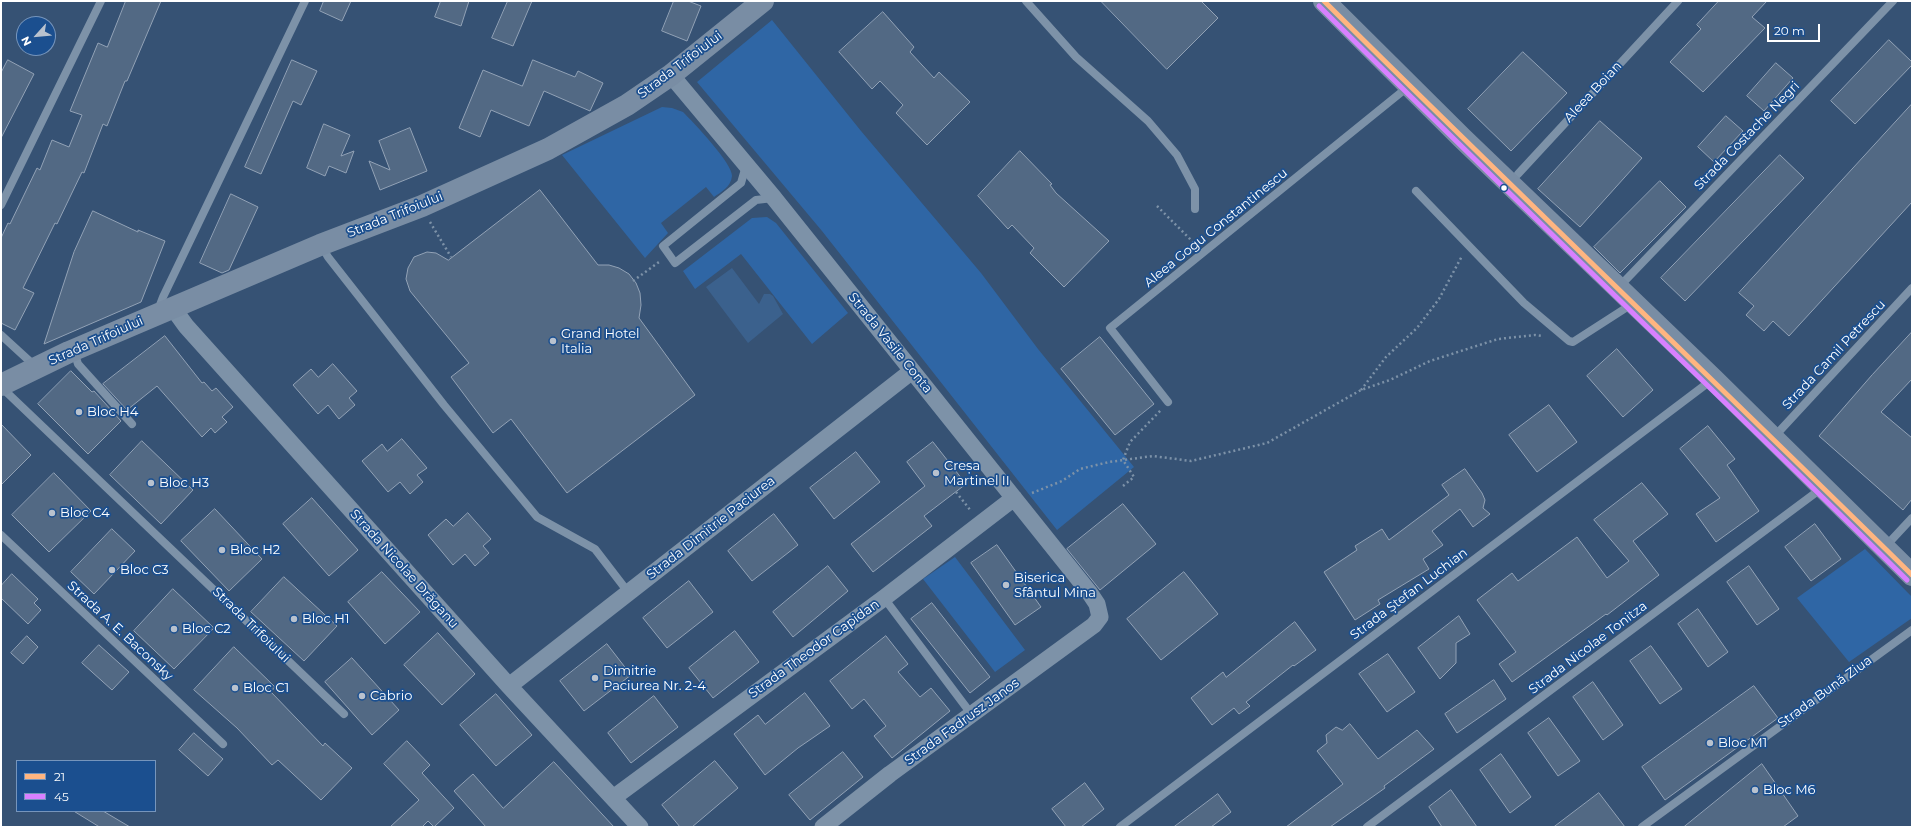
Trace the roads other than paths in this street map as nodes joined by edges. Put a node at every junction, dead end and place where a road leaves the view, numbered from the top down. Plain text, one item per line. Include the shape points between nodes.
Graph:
1 (101, 1) edge
2 (305, 1) edge
3 (763, 1) edge
4 (1026, 1) edge
5 (1324, 1) edge
6 (1678, 1) edge
7 (1893, 1) edge
8 (671, 75) junction
9 (1409, 86) junction
10 (746, 165) junction
11 (1513, 179) junction
12 (1416, 191) dead end
13 (774, 198) junction
14 (1, 204) edge
15 (1195, 209) dead end
16 (320, 245) junction
17 (1912, 288) edge
18 (1625, 296) junction
19 (167, 310) junction
20 (1, 335) edge
21 (74, 350) junction
22 (36, 367) junction
23 (912, 372) junction
24 (1713, 379) junction
25 (1, 386) edge
26 (1168, 402) road end
27 (132, 424) dead end
28 (1773, 438) junction
29 (1823, 488) junction
30 (1014, 498) junction
31 (1912, 518) edge
32 (1, 535) edge
33 (1884, 548) junction
34 (1912, 575) edge
35 (628, 592) junction
36 (884, 598) junction
37 (1100, 617) joint
38 (1912, 630) edge
39 (509, 686) junction
40 (344, 714) dead end
41 (972, 715) junction
42 (223, 744) dead end
43 (613, 798) junction
44 (640, 827) edge
45 (822, 827) edge
46 (1120, 827) edge
47 (1367, 827) edge
48 (1642, 827) edge

1 - 14 lane
2 - 19 lane via 162,297 160,306
3 - 8 street, Strada Trifoiului
4 - 15 lane via 1076,57 1148,121 1177,154 1195,189
5 - 9 street
6 - 11 lane, Aleea Boian
7 - 18 lane, Strada Costache Negri
8 - 10 street, Strada Vasile Conta
8 - 16 street, Strada Trifoiului via 589,128 548,148 422,206
9 - 11 street
9 - 26 lane, Aleea Gogu Constantinescu via 1110,328
10 - 13 street, Strada Vasile Conta
10 - 13 lane via 741,182 663,246 675,263 756,200
11 - 18 street
12 - 18 lane, Strada Costache Negri via 1524,303 1565,338 1574,342
13 - 23 street, Strada Vasile Conta
16 - 19 street, Strada Trifoiului
16 - 35 lane via 444,405 537,517 595,550
17 - 28 lane, Strada Camil Petrescu
18 - 24 street
19 - 21 street, Strada Trifoiului
19 - 39 street, Strada Nicolae Drăganu via 186,326
20 - 22 lane
21 - 22 street, Strada Trifoiului
21 - 27 lane via 78,364
22 - 25 street, Strada Trifoiului
23 - 30 street, Strada Vasile Conta
23 - 35 street, Strada Dimitrie Paciurea
24 - 28 street
24 - 46 lane, Strada Ștefan Luchian
25 - 40 lane, Strada Trifoiului
28 - 29 street
29 - 33 street
29 - 47 lane, Strada Nicolae Tonitza
30 - 36 street, Strada Theodor Capidan
30 - 37 street, Strada Vasile Conta via 1089,592 1097,604
31 - 33 lane
32 - 42 lane, Strada A. E. Baconsky
33 - 34 street
35 - 39 street, Strada Dimitrie Paciurea
36 - 41 lane
36 - 43 street, Strada Theodor Capidan
37 - 41 street, Strada Fadrusz Janos via 1094,625
38 - 48 lane, Strada Bună Ziua
39 - 43 street, Strada Nicolae Drăganu
41 - 45 street, Strada Fadrusz Janos
43 - 44 street, Strada Nicolae Drăganu

